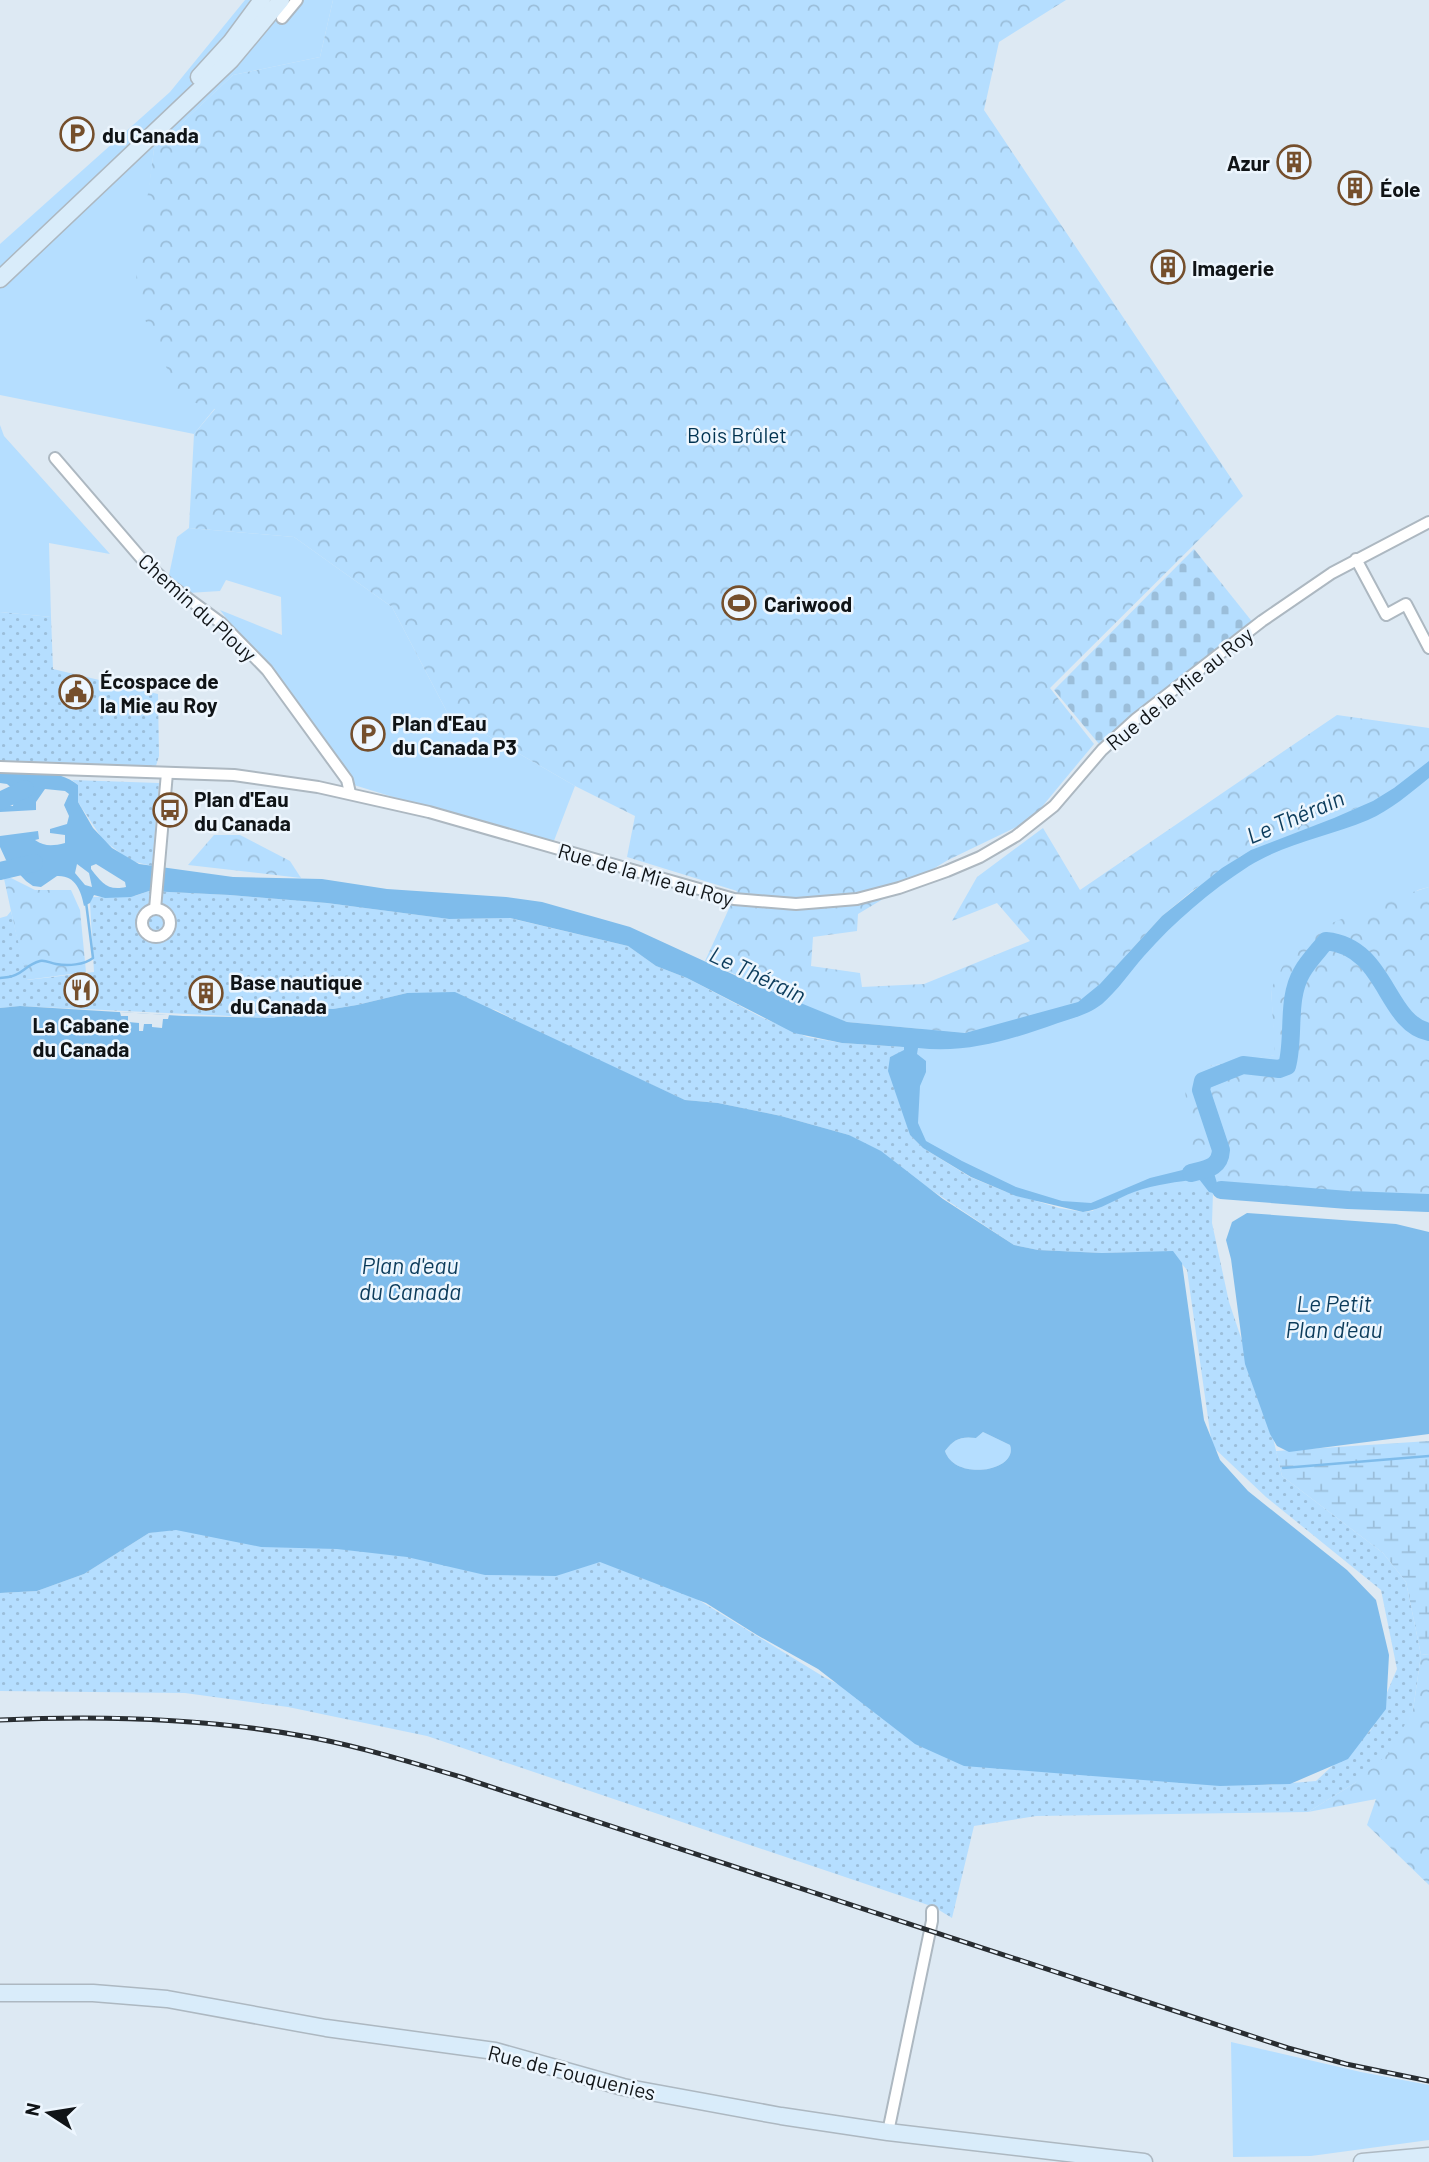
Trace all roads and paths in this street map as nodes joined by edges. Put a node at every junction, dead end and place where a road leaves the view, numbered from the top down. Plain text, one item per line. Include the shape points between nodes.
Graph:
1 (262, 0) edge
2 (274, 0) edge
3 (281, 0) edge
4 (297, 0) edge
5 (282, 18) dead end
6 (205, 84) junction
7 (0, 268) edge
8 (0, 279) edge
9 (55, 458) dead end
10 (1429, 522) edge
11 (1356, 559) junction
12 (1429, 648) edge
13 (333, 763) junction
14 (0, 767) edge
15 (167, 772) junction
16 (331, 789) junction
17 (350, 793) junction
18 (155, 909) dead end
19 (932, 1912) dead end
20 (0, 1993) edge
21 (888, 2132) junction
22 (1429, 2156) edge
23 (1144, 2162) edge
24 (1362, 2162) edge

1 - 7 street via 195,82
2 - 6 street
3 - 6 street via 248,42
4 - 5 street
6 - 8 street
9 - 13 street, Chemin du Plouy via 141,558 252,654
10 - 11 street, Rue de la Mie au Roy
11 - 12 street via 1386,615 1406,604
11 - 17 street, Rue de la Mie au Roy via 1271,614 1151,707 1026,829 970,862 874,895 809,904 734,900
13 - 16 street
13 - 17 street, Chemin du Plouy via 347,780
14 - 15 street, Rue de la Mie au Roy
15 - 16 street, Rue de la Mie au Roy via 234,775
15 - 18 street
16 - 17 street, Rue de la Mie au Roy
19 - 21 street
20 - 21 street, Rue de Fouquenies via 93,1993 181,2001 326,2028 487,2050 623,2087
21 - 23 street, Rue de Fouquenies
22 - 24 street

